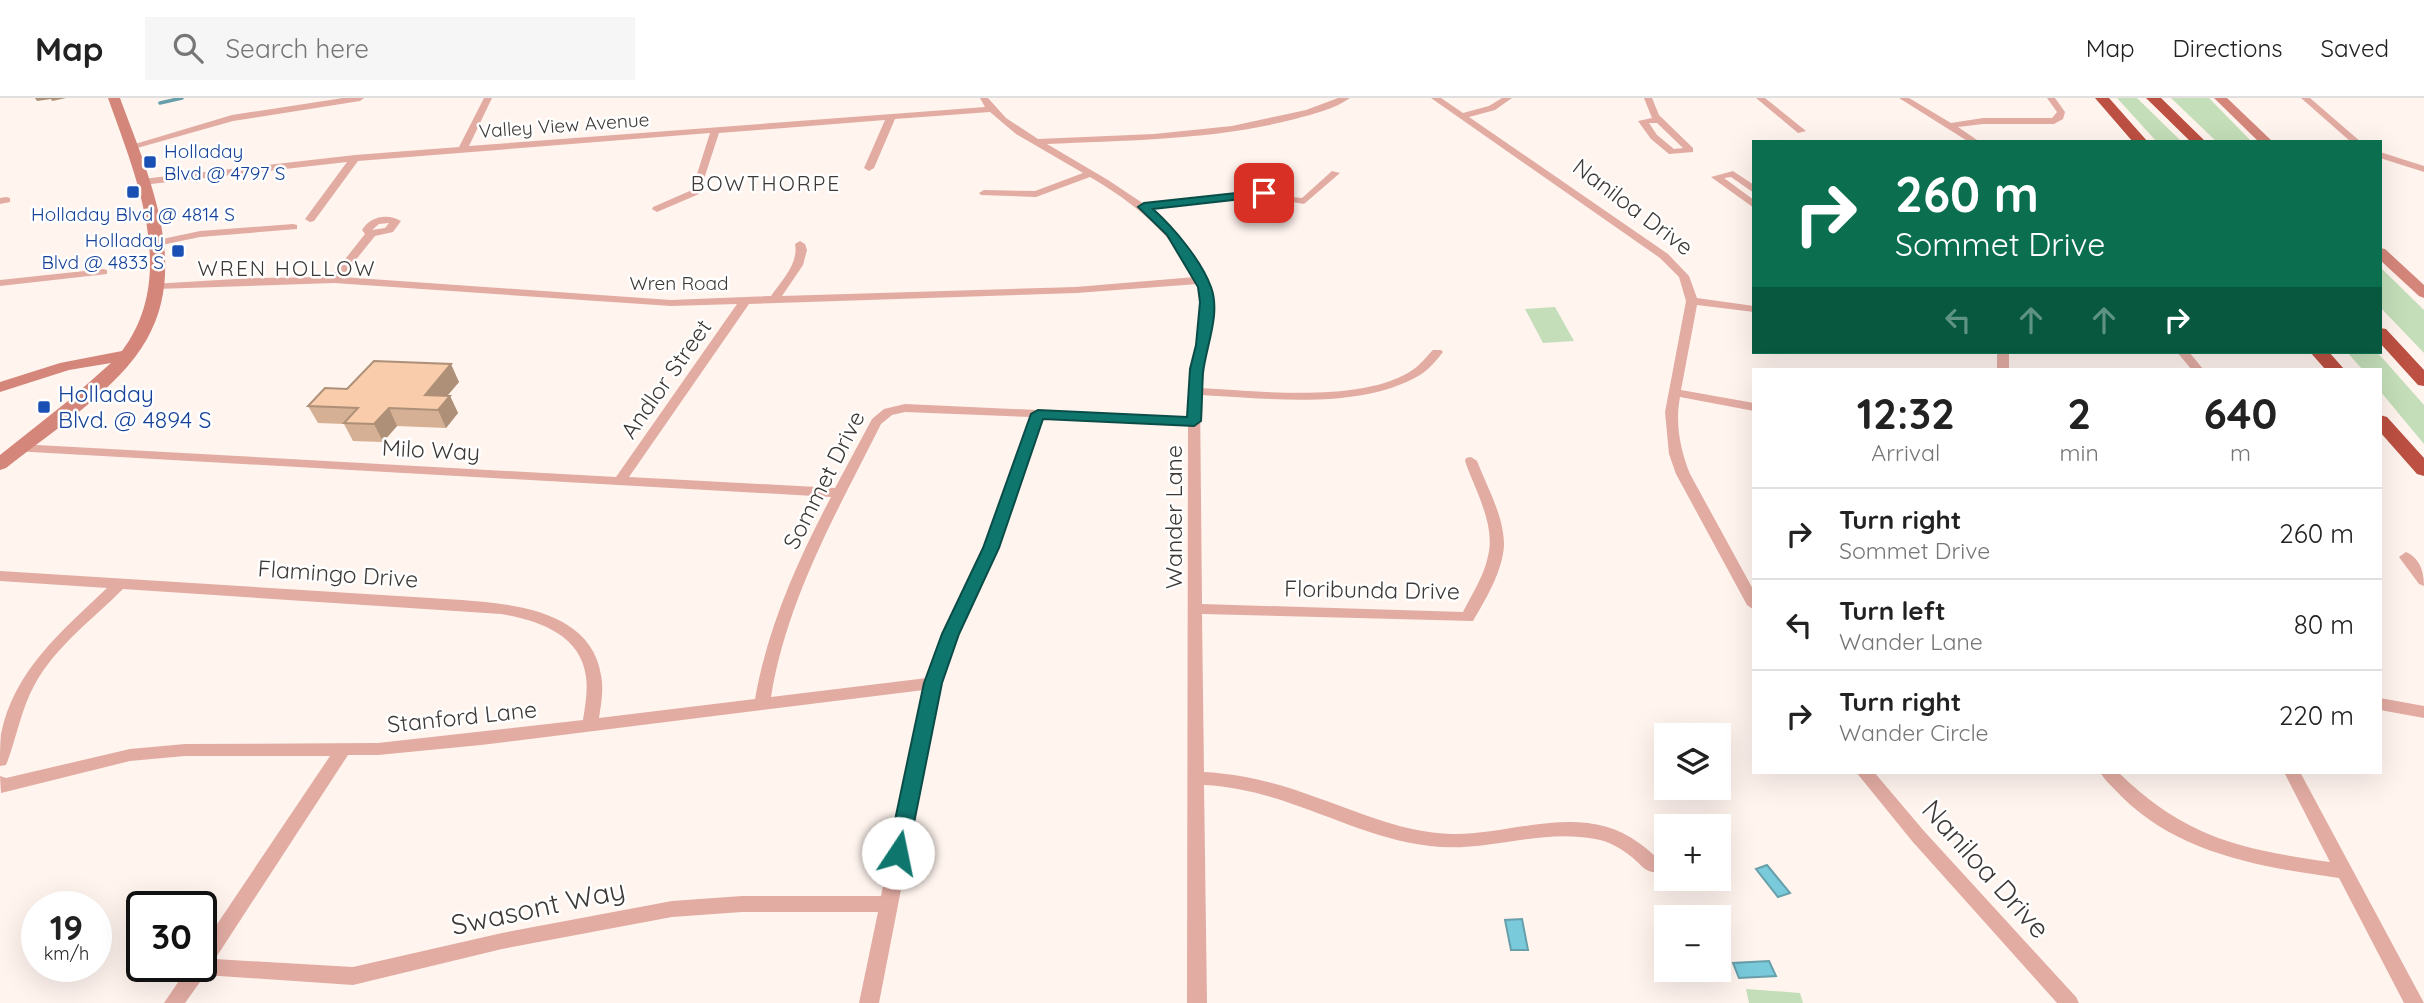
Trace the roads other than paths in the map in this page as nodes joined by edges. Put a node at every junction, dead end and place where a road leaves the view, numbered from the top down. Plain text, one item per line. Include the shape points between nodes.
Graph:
1 (114, 98) edge
2 (360, 98) edge
3 (488, 98) edge
4 (1346, 98) edge
5 (1435, 98) edge
6 (1508, 98) edge
7 (1648, 98) edge
8 (1760, 98) edge
9 (1903, 98) edge
10 (2051, 98) edge
11 (2102, 98) edge
12 (2153, 98) edge
13 (2220, 98) edge
14 (2305, 98) edge
15 (987, 104) edge
16 (1462, 116) junction
17 (1656, 118) junction
18 (890, 119) junction
19 (1949, 126) junction
20 (1801, 131) dead end
21 (715, 132) junction
22 (1973, 140) edge
23 (2139, 140) edge
24 (2197, 140) edge
25 (2265, 140) edge
26 (2355, 140) edge
27 (1036, 142) junction
28 (130, 147) junction
29 (463, 149) junction
30 (2382, 156) edge
31 (355, 158) junction
32 (869, 168) dead end
33 (2424, 169) edge
34 (1335, 173) dead end
35 (1090, 174) junction
36 (142, 182) junction
37 (1752, 188) edge
38 (984, 193) dead end
39 (1752, 204) edge
40 (1144, 207) junction
41 (657, 209) dead end
42 (310, 219) dead end
43 (293, 227) dead end
44 (371, 234) dead end
45 (157, 243) junction
46 (800, 244) dead end
47 (2382, 254) edge
48 (103, 272) dead end
49 (334, 280) junction
50 (1202, 280) junction
51 (0, 284) edge
52 (156, 286) junction
53 (2424, 293) edge
54 (746, 300) junction
55 (774, 300) junction
56 (1692, 301) junction
57 (1752, 309) edge
58 (2382, 335) edge
59 (1437, 352) dead end
60 (2185, 354) edge
61 (2321, 354) edge
62 (126, 355) junction
63 (2196, 368) edge
64 (2334, 368) edge
65 (2424, 381) edge
66 (0, 387) edge
67 (1194, 391) junction
68 (1675, 392) junction
69 (1752, 407) edge
70 (1038, 414) junction
71 (1194, 421) junction
72 (2382, 423) edge
73 (19, 448) junction
74 (1471, 461) dead end
75 (0, 464) edge
76 (2424, 470) edge
77 (620, 481) junction
78 (841, 493) junction
79 (2406, 557) dead end
80 (0, 576) edge
81 (2424, 581) edge
82 (120, 583) junction
83 (1752, 601) edge
84 (1195, 609) junction
85 (933, 683) junction
86 (762, 704) junction
87 (2382, 704) edge
88 (2424, 712) edge
89 (590, 724) junction
90 (343, 750) junction
91 (0, 760) edge
92 (1866, 774) edge
93 (2110, 774) edge
94 (2293, 774) edge
95 (1197, 778) junction
96 (0, 783) edge
97 (1653, 865) dead end
98 (2345, 871) junction
99 (888, 904) junction
100 (217, 941) edge
101 (217, 966) edge
102 (189, 982) edge
103 (174, 1003) edge
104 (869, 1003) edge
105 (1197, 1003) edge
106 (2069, 1003) edge
107 (2414, 1003) edge

1 - 28 main road
2 - 28 street via 232,118
3 - 29 street
4 - 27 street via 1240,130
5 - 16 street, Naniloa Drive
6 - 16 street
7 - 17 street
8 - 20 street
9 - 19 street
10 - 19 street via 2061,112 2057,119
11 - 23 highway
12 - 24 highway
13 - 25 main road
14 - 26 street
15 - 18 street, Valley View Avenue
15 - 27 street, Wander Lane
16 - 56 street, Naniloa Drive via 1672,262 1689,284
17 - 17 street via 1671,133 1690,150 1672,152 1654,136 1643,121
18 - 21 street, Valley View Avenue
18 - 32 street
19 - 22 street
21 - 29 street, Valley View Avenue
21 - 41 street via 696,192
27 - 35 street, Wander Lane
28 - 36 main road
29 - 31 street, Valley View Avenue
30 - 33 street
31 - 36 street, Valley View Avenue
31 - 42 street
34 - 40 street via 1304,201 1253,193
35 - 38 street via 1035,194
35 - 40 street, Wander Lane
36 - 45 main road
37 - 39 street via 1733,174 1716,177
40 - 50 street, Wander Lane via 1172,233
43 - 45 street via 200,234
44 - 49 street
45 - 52 main road
46 - 55 street via 801,258
47 - 53 main road
48 - 51 street
49 - 52 street, Wren Road
49 - 54 street, Wren Road via 638,302
50 - 55 street, Wren Road via 1076,290
50 - 67 street, Wander Lane via 1207,302
52 - 62 main road via 146,326
54 - 55 street, Wren Road
54 - 77 street, Andlor Street
56 - 57 street
56 - 68 street
58 - 65 highway
59 - 67 street via 1427,367 1409,376 1351,394
60 - 63 street
61 - 64 highway
62 - 66 main road via 66,366
62 - 73 main road
67 - 71 street, Wander Lane
68 - 69 street
68 - 83 street via 1671,433 1679,464
70 - 71 street, Sommet Drive
70 - 78 street, Sommet Drive via 905,408 888,412 877,422
70 - 85 street via 991,548
71 - 84 street, Wander Lane
72 - 76 highway
73 - 75 main road
73 - 77 street, Milo Way
74 - 84 street, Floribunda Drive via 1497,548 1468,617
77 - 78 street, Milo Way
78 - 86 street, Sommet Drive via 781,617
79 - 81 street
80 - 82 street, Flamingo Drive
82 - 89 street, Flamingo Drive via 463,604 534,615 571,635 588,656 594,691
82 - 91 street via 32,676
84 - 95 street, Wander Lane
85 - 86 street, Stanford Lane
85 - 99 street
86 - 89 street, Stanford Lane
87 - 88 street
89 - 90 street, Stanford Lane via 481,739
90 - 96 street, Stanford Lane via 220,749 130,755
90 - 100 street
92 - 106 street, Naniloa Drive
93 - 98 street via 2148,810 2202,842 2260,860
94 - 98 street
95 - 97 street via 1245,781 1430,839 1473,840 1546,829 1590,831 1622,841
95 - 105 street, Wander Lane
98 - 107 street
99 - 101 street, Swasont Way via 672,909 502,941 353,976
99 - 104 street
102 - 103 street

